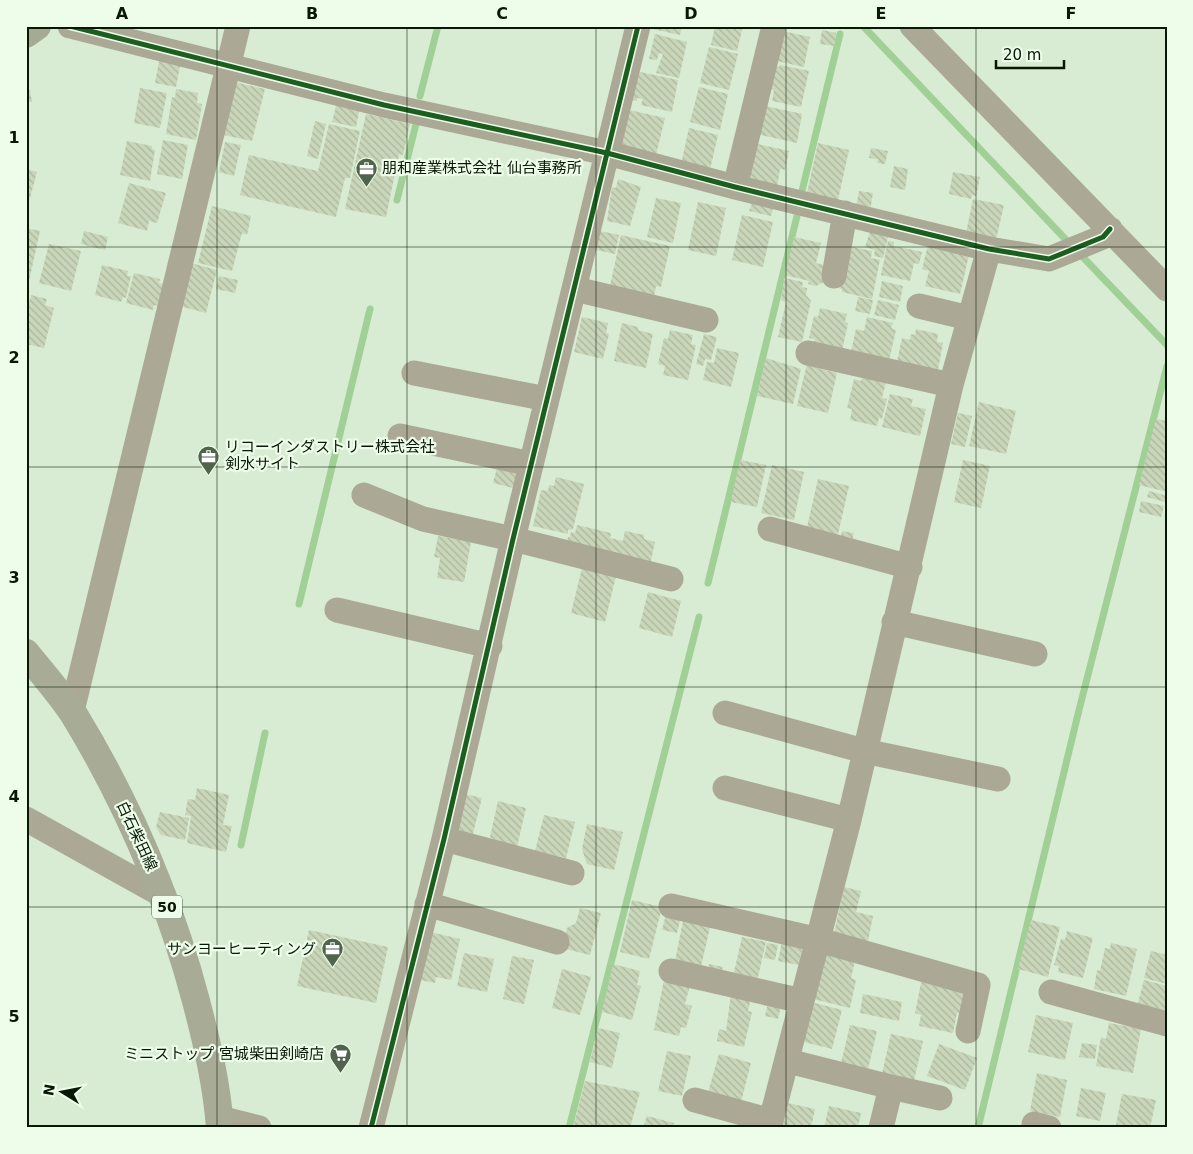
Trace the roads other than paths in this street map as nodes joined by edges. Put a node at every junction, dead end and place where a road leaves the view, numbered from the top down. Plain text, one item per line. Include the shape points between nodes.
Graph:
1 (37, 26) edge
2 (70, 26) edge
3 (238, 26) edge
4 (638, 26) edge
5 (774, 26) edge
6 (912, 26) edge
7 (26, 34) edge
8 (227, 67) junction
9 (606, 153) junction
10 (735, 187) junction
11 (845, 212) junction
12 (1107, 233) junction
13 (989, 249) junction
14 (834, 276) dead end
15 (575, 289) junction
16 (1167, 289) edge
17 (918, 306) dead end
18 (969, 318) junction
19 (706, 320) dead end
20 (808, 353) dead end
21 (414, 373) dead end
22 (951, 385) junction
23 (547, 399) junction
24 (400, 436) dead end
25 (531, 464) junction
26 (364, 495) dead end
27 (770, 529) dead end
28 (513, 539) junction
29 (910, 567) junction
30 (671, 579) dead end
31 (337, 610) dead end
32 (894, 622) junction
33 (490, 646) junction
34 (26, 653) edge
35 (1035, 654) dead end
36 (72, 711) junction
37 (725, 714) dead end
38 (864, 751) junction
39 (998, 779) dead end
40 (725, 788) dead end
41 (26, 819) edge
42 (849, 820) junction
43 (444, 839) junction
44 (572, 873) dead end
45 (164, 896) junction
46 (427, 904) junction
47 (671, 906) dead end
48 (819, 940) junction
49 (557, 942) dead end
50 (671, 971) dead end
51 (1051, 992) dead end
52 (802, 1001) junction
53 (1167, 1024) edge
54 (968, 1031) dead end
55 (788, 1061) junction
56 (891, 1087) junction
57 (940, 1098) dead end
58 (695, 1100) dead end
59 (220, 1123) edge
60 (770, 1124) edge
61 (260, 1128) edge
62 (372, 1128) edge
63 (881, 1128) edge

1 - 7 highway
2 - 8 street
3 - 8 street
4 - 9 street
5 - 10 street
6 - 12 street
8 - 9 street
8 - 36 street
9 - 10 street
9 - 15 street
10 - 11 street
11 - 13 street
11 - 14 street
12 - 13 street via 1049,259
12 - 16 street
13 - 18 street
15 - 19 street
15 - 23 street
17 - 18 street
18 - 22 street
20 - 22 street
21 - 23 street
22 - 29 street
23 - 25 street
24 - 25 street
25 - 28 street
26 - 28 street via 423,519
27 - 29 street
28 - 30 street
28 - 33 street
29 - 32 street
31 - 33 street
32 - 35 street
32 - 38 street
33 - 43 street
34 - 36 main road, 白石柴田線 / 50
36 - 45 main road, 白石柴田線 / 50 via 141,841
37 - 38 street
38 - 39 street
38 - 42 street
40 - 42 street
41 - 45 street
42 - 48 street
43 - 44 street
43 - 46 street
45 - 59 main road, 白石柴田線 / 50 via 210,1056
46 - 49 street
46 - 62 street
47 - 48 street
48 - 52 street
48 - 54 street via 978,985
50 - 52 street
51 - 53 street
52 - 55 street
55 - 56 street
55 - 60 street
56 - 57 street
56 - 63 street
58 - 60 street
59 - 61 street

